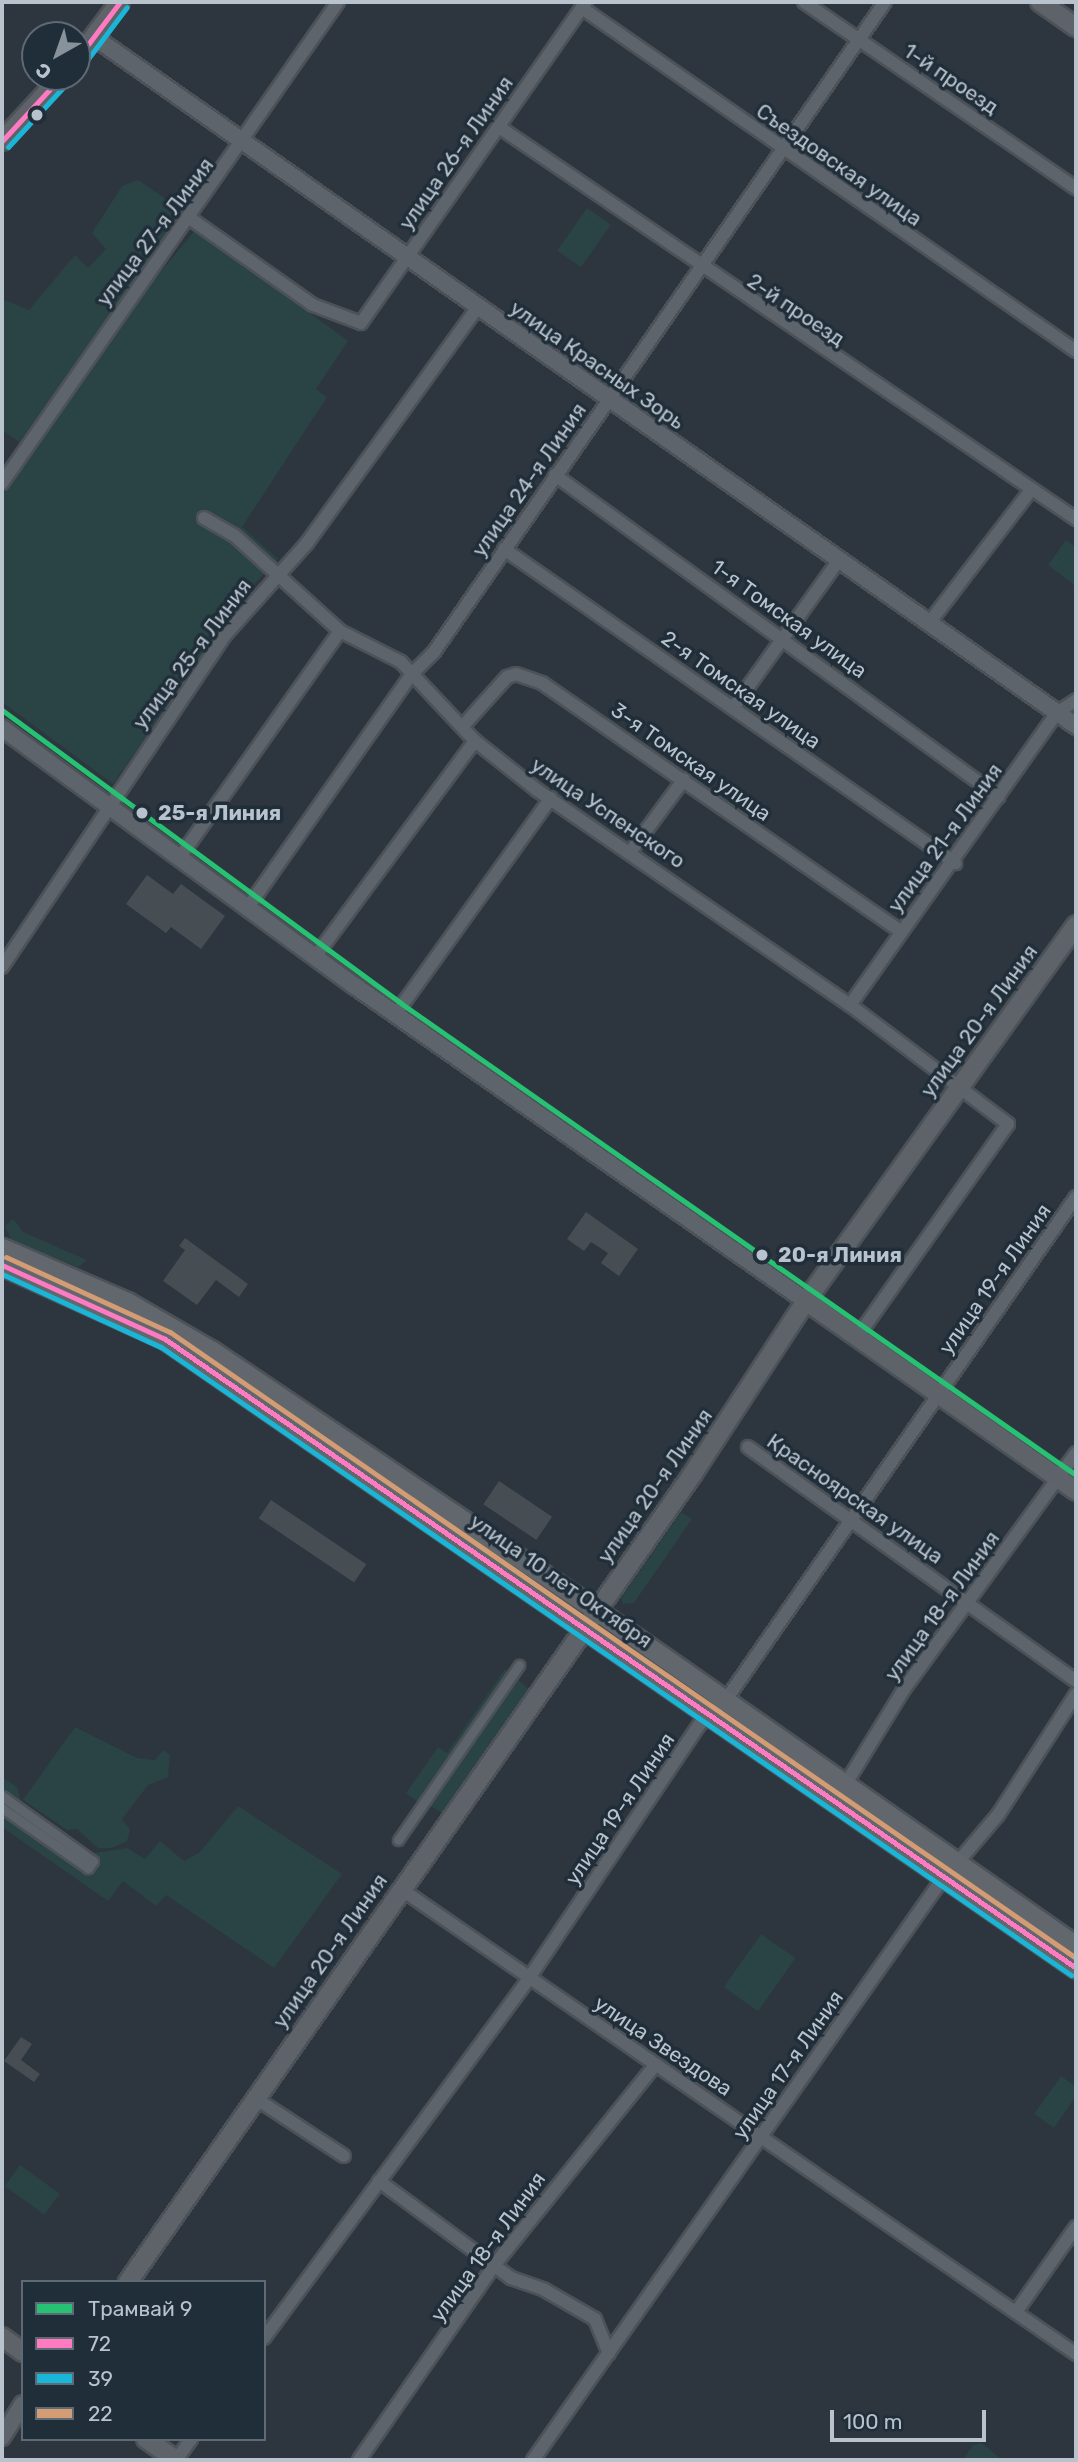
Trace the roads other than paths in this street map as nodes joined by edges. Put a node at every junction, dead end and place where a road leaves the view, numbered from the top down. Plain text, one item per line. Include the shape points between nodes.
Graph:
1 (120, 2) edge
2 (338, 2) edge
3 (804, 2) edge
4 (885, 2) edge
5 (1040, 2) edge
6 (584, 5) edge
7 (1076, 27) edge
8 (94, 37) junction
9 (859, 40) junction
10 (91, 41) edge
11 (48, 91) edge
12 (499, 127) junction
13 (2, 141) edge
14 (245, 142) junction
15 (782, 149) junction
16 (1076, 188) edge
17 (191, 219) junction
18 (407, 257) junction
19 (699, 268) junction
20 (478, 307) junction
21 (1076, 351) edge
22 (609, 399) junction
23 (555, 475) junction
24 (2, 483) edge
25 (1031, 490) junction
26 (204, 518) dead end
27 (1076, 519) edge
28 (504, 549) junction
29 (839, 560) junction
30 (277, 576) junction
31 (929, 623) junction
32 (340, 631) junction
33 (784, 638) junction
34 (412, 674) junction
35 (1076, 700) edge
36 (733, 708) junction
37 (1057, 713) junction
38 (463, 726) junction
39 (1076, 726) edge
40 (2, 728) edge
41 (475, 741) junction
42 (684, 779) junction
43 (999, 797) junction
44 (551, 798) junction
45 (107, 803) junction
46 (631, 851) junction
47 (180, 857) junction
48 (955, 863) junction
49 (248, 907) junction
50 (1076, 925) edge
51 (901, 932) junction
52 (315, 957) junction
53 (2, 967) edge
54 (850, 1005) junction
55 (395, 1015) junction
56 (958, 1088) junction
57 (1076, 1197) edge
58 (2, 1248) edge
59 (2, 1265) edge
60 (806, 1301) junction
61 (857, 1337) junction
62 (939, 1393) junction
63 (748, 1447) dead end
64 (1076, 1453) edge
65 (1059, 1478) junction
66 (1076, 1490) edge
67 (850, 1518) junction
68 (969, 1603) junction
69 (591, 1618) junction
70 (519, 1665) dead end
71 (1076, 1681) edge
72 (1076, 1694) edge
73 (720, 1708) junction
74 (845, 1785) junction
75 (2, 1796) edge
76 (2, 1808) edge
77 (398, 1840) dead end
78 (951, 1871) junction
79 (401, 1889) junction
80 (1076, 1946) edge
81 (1076, 1969) edge
82 (529, 1978) junction
83 (656, 2064) junction
84 (255, 2098) junction
85 (761, 2136) junction
86 (344, 2156) dead end
87 (379, 2181) junction
88 (1076, 2227) edge
89 (496, 2263) junction
90 (129, 2280) edge
91 (1016, 2312) junction
92 (266, 2335) edge
93 (2, 2337) edge
94 (21, 2351) edge
95 (609, 2353) junction
96 (1076, 2354) edge
97 (21, 2407) edge
98 (2, 2437) edge
99 (149, 2441) edge
100 (190, 2441) edge
101 (176, 2460) edge
102 (359, 2460) edge
103 (533, 2460) edge

1 - 8 main road
2 - 14 street, улица 27-я Линия
3 - 9 street, 1-й проезд
4 - 9 street, улица 24-я Линия
5 - 7 main road
6 - 12 street, улица 26-я Линия
6 - 15 street, Съездовская улица
8 - 10 main road
8 - 14 street, улица Красных Зорь
9 - 15 street, улица 24-я Линия
9 - 16 street, 1-й проезд
11 - 13 main road
12 - 18 street, улица 26-я Линия
12 - 19 street, 2-й проезд
14 - 17 street, улица 27-я Линия
14 - 18 street, улица Красных Зорь
15 - 19 street, улица 24-я Линия
15 - 21 street, Съездовская улица
17 - 18 street, улица 26-я Линия via 313,305 334,309 356,323 366,319
17 - 24 street, улица 27-я Линия via 135,288
18 - 20 street, улица Красных Зорь
19 - 22 street, улица 24-я Линия
19 - 25 street, 2-й проезд
20 - 22 street, улица Красных Зорь
20 - 30 street, улица 25-я Линия via 307,543
22 - 23 street, улица 24-я Линия
22 - 29 street, улица Красных Зорь
23 - 28 street, улица 24-я Линия
23 - 33 street, 1-я Томская улица
25 - 27 street, 2-й проезд
25 - 31 street
26 - 30 street, улица Успенского via 234,535
28 - 34 street, улица 24-я Линия via 434,652
28 - 36 street, 2-я Томская улица
29 - 31 street, улица Красных Зорь
29 - 33 street
30 - 32 street, улица Успенского
30 - 45 street, улица 25-я Линия via 226,634
31 - 37 street, улица Красных Зорь
32 - 34 street, улица Успенского via 394,657
32 - 47 street
33 - 36 street
33 - 43 street, 1-я Томская улица
34 - 38 street, улица Успенского
34 - 49 street, улица 24-я Линия
35 - 37 street, улица 21-я Линия
36 - 48 street, 2-я Томская улица
37 - 39 street, улица Красных Зорь
37 - 43 street, улица 21-я Линия
38 - 41 street, улица Успенского
38 - 42 street, 3-я Томская улица via 507,677 528,676
40 - 45 street
41 - 44 street, улица Успенского
41 - 52 street
42 - 46 street
42 - 51 street, 3-я Томская улица
43 - 48 street, улица 21-я Линия
44 - 46 street, улица Успенского
44 - 55 street
45 - 47 street
45 - 53 street, улица 25-я Линия
46 - 54 street, улица Успенского
47 - 49 street
48 - 51 street, улица 21-я Линия
49 - 52 street
50 - 56 main road, улица 20-я Линия
51 - 54 street, улица 21-я Линия
52 - 55 street
54 - 56 street, улица Успенского
55 - 60 street
56 - 60 main road, улица 20-я Линия
56 - 61 street, улица Успенского via 1008,1124
57 - 62 street, улица 19-я Линия
58 - 69 main road, улица 10 лет Октября via 127,1302 212,1351
59 - 69 main road, улица 10 лет Октября via 161,1337
60 - 61 main road
60 - 69 main road, улица 20-я Линия
61 - 62 main road
62 - 65 main road
62 - 67 street, улица 19-я Линия
63 - 67 street, Красноярская улица
64 - 65 street, улица 18-я Линия
65 - 66 main road
65 - 68 street, улица 18-я Линия
67 - 68 street, Красноярская улица
67 - 73 street, улица 19-я Линия
68 - 71 street, Красноярская улица
68 - 74 street, улица 18-я Линия via 904,1689
69 - 73 main road, улица 10 лет Октября
69 - 79 main road, улица 20-я Линия
70 - 77 street
72 - 78 street, улица 17-я Линия via 998,1815
73 - 74 main road, улица 10 лет Октября
73 - 78 main road, улица 10 лет Октября
73 - 82 street, улица 19-я Линия via 700,1724
74 - 78 main road, улица 10 лет Октября
75 - 76 street via 93,1861 88,1868
78 - 80 main road, улица 10 лет Октября
78 - 81 main road, улица 10 лет Октября
78 - 85 street, улица 17-я Линия
79 - 82 street, улица Звездова
79 - 84 main road, улица 20-я Линия
82 - 83 street, улица Звездова
82 - 87 street, улица 19-я Линия
83 - 85 street, улица Звездова
83 - 89 street, улица 18-я Линия
84 - 86 street
84 - 90 main road, улица 20-я Линия
85 - 91 street, улица Звездова
85 - 95 street, улица 17-я Линия
87 - 89 street
87 - 92 street, улица 19-я Линия
88 - 91 street
89 - 95 street via 511,2278 543,2289 594,2319
89 - 102 street, улица 18-я Линия
91 - 96 street, улица Звездова
93 - 94 main road
95 - 103 street, улица 17-я Линия
97 - 98 street
99 - 101 main road
100 - 101 street

